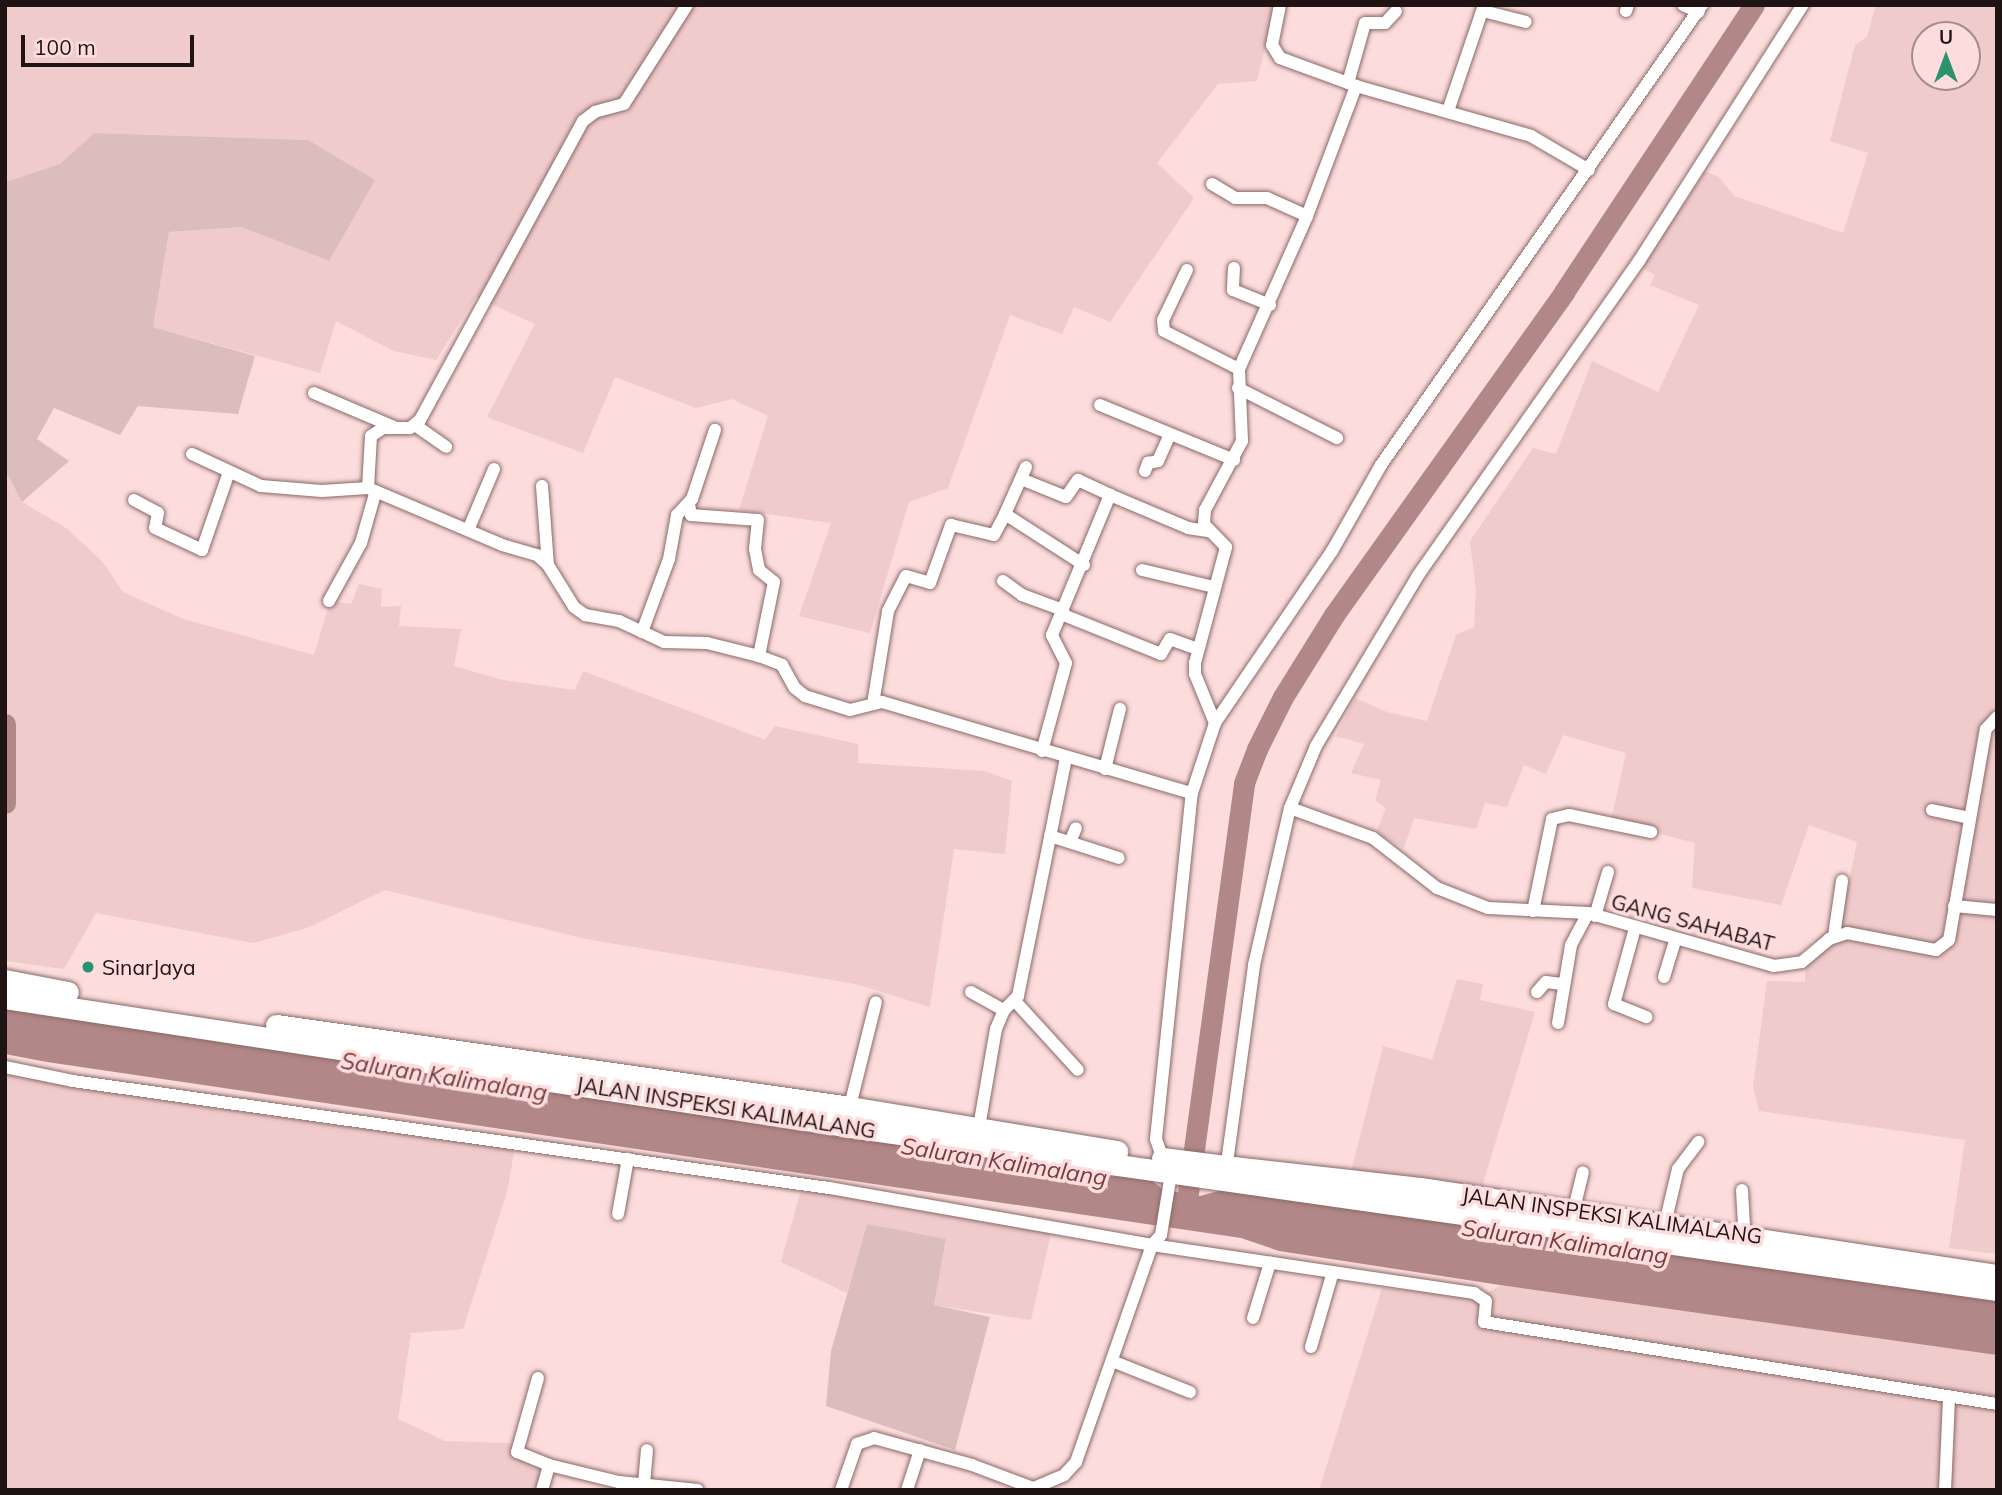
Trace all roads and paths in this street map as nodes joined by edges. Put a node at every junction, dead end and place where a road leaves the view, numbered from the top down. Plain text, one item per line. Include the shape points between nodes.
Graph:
1 (687, 5) edge
2 (1280, 5) edge
3 (1683, 5) edge
4 (1803, 5) edge
5 (1483, 8) edge
6 (1700, 8) edge
7 (1396, 11) dead end
8 (1526, 22) dead end
9 (1352, 84) junction
10 (1448, 111) junction
11 (1589, 170) junction
12 (1212, 184) dead end
13 (1307, 216) junction
14 (1234, 268) dead end
15 (1188, 270) dead end
16 (1270, 305) junction
17 (1239, 369) junction
18 (1238, 388) junction
19 (314, 393) dead end
20 (1100, 405) dead end
21 (415, 425) junction
22 (394, 427) junction
23 (715, 430) dead end
24 (1169, 436) junction
25 (1337, 438) dead end
26 (446, 447) dead end
27 (192, 454) dead end
28 (1234, 460) junction
29 (494, 469) dead end
30 (1145, 471) dead end
31 (229, 472) junction
32 (542, 486) dead end
33 (372, 491) junction
34 (1110, 495) junction
35 (134, 500) dead end
36 (689, 505) junction
37 (1005, 514) junction
38 (469, 528) junction
39 (1208, 531) junction
40 (548, 565) junction
41 (1084, 565) junction
42 (1142, 570) dead end
43 (1003, 580) dead end
44 (1214, 587) junction
45 (328, 601) dead end
46 (1063, 612) junction
47 (642, 632) junction
48 (1198, 649) junction
49 (759, 656) junction
50 (873, 704) junction
51 (1120, 709) dead end
52 (1997, 717) edge
53 (1215, 723) junction
54 (1042, 751) junction
55 (1066, 759) junction
56 (1105, 769) junction
57 (1192, 793) junction
58 (1290, 808) junction
59 (1933, 810) dead end
60 (1969, 818) junction
61 (1076, 828) dead end
62 (1651, 832) dead end
63 (1050, 836) junction
64 (1070, 842) junction
65 (1119, 858) dead end
66 (1608, 872) dead end
67 (1842, 881) dead end
68 (1954, 906) junction
69 (1533, 911) junction
70 (1997, 911) edge
71 (1591, 914) junction
72 (1635, 928) junction
73 (1834, 936) junction
74 (1675, 940) junction
75 (1664, 977) dead end
76 (5, 980) edge
77 (1562, 985) junction
78 (971, 992) dead end
79 (1537, 992) dead end
80 (5, 998) edge
81 (1015, 1001) junction
82 (876, 1002) dead end
83 (1004, 1010) junction
84 (1646, 1017) dead end
85 (1558, 1023) dead end
86 (232, 1026) junction
87 (5, 1067) edge
88 (1078, 1070) dead end
89 (847, 1116) junction
90 (978, 1137) junction
91 (1698, 1142) dead end
92 (628, 1159) junction
93 (1167, 1167) junction
94 (1584, 1172) dead end
95 (1224, 1175) junction
96 (1742, 1191) dead end
97 (618, 1214) dead end
98 (1572, 1220) junction
99 (1663, 1233) junction
100 (1157, 1240) junction
101 (1745, 1245) junction
102 (1270, 1262) junction
103 (1333, 1272) junction
104 (1997, 1275) edge
105 (1997, 1290) edge
106 (1253, 1318) dead end
107 (1311, 1347) dead end
108 (1112, 1361) junction
109 (538, 1378) dead end
110 (1190, 1392) dead end
111 (1949, 1398) junction
112 (1997, 1404) edge
113 (647, 1450) dead end
114 (920, 1450) junction
115 (549, 1465) junction
116 (644, 1484) junction
117 (1059, 1485) edge
118 (1031, 1489) edge
119 (542, 1490) edge
120 (698, 1490) edge
121 (841, 1490) edge
122 (907, 1490) edge
123 (1945, 1490) edge

1 - 21 street via 624,104 595,111 583,121
2 - 9 street via 1272,36 1274,52
3 - 6 street
4 - 58 street via 1646,250 1389,620 1316,746
5 - 8 street
5 - 10 street
6 - 11 street
7 - 9 street via 1385,23 1365,23
9 - 10 street
9 - 13 street
10 - 11 street via 1531,136
11 - 53 street via 1381,465 1332,551
12 - 13 street via 1236,198 1267,198
13 - 16 street
14 - 16 street via 1233,290
15 - 17 street via 1163,320 1164,331
16 - 17 street
17 - 18 street
18 - 25 street
18 - 28 street via 1243,432
19 - 22 street
20 - 24 street
21 - 22 street
21 - 26 street
22 - 33 street via 371,436
23 - 36 street
24 - 28 street
24 - 30 street via 1158,461 1148,463
27 - 31 street
28 - 39 street via 1206,505 1203,516
29 - 38 street
31 - 33 street via 261,486
31 - 35 street via 202,550 155,528 158,513
32 - 40 street
33 - 38 street
33 - 45 street via 361,543
34 - 37 street via 1078,480 1066,497 1023,473
34 - 39 street via 1188,528
34 - 41 street
36 - 47 street via 677,515 669,559
36 - 49 street via 691,515 758,520 755,549 759,570 774,582
37 - 41 street
37 - 50 street via 994,535 951,525 930,583 906,576 888,611
38 - 40 street via 502,545 537,555
39 - 44 street via 1226,547
40 - 47 street via 579,612 619,621
41 - 46 street
42 - 44 street
43 - 46 street via 1022,595
44 - 48 street
46 - 48 street via 1161,654 1170,639
46 - 54 street via 1052,640 1065,653 1066,663
47 - 49 street via 664,642 707,643
48 - 53 street via 1195,674
49 - 50 street via 782,665 805,696 850,709
50 - 54 street via 882,702
51 - 56 street
52 - 60 street via 1986,729
53 - 57 street
54 - 55 street
55 - 56 street
55 - 63 street
56 - 57 street
57 - 93 street via 1156,1139
58 - 69 street, GANG SAHABAT via 1373,838 1422,878 1458,898 1498,910
58 - 95 street via 1251,977
59 - 60 street
60 - 68 street
61 - 64 street
62 - 69 street via 1569,815 1552,819
63 - 64 street
63 - 81 street
64 - 65 street
66 - 71 street
67 - 73 street
68 - 70 street
68 - 73 street via 1949,940 1936,950 1855,934
69 - 71 street, GANG SAHABAT
71 - 72 street, GANG SAHABAT
71 - 77 street via 1571,945
72 - 74 street, GANG SAHABAT
72 - 84 street via 1614,1004
73 - 74 street, GANG SAHABAT via 1802,962 1781,966
74 - 75 street
76 - 86 main road, JALAN INSPEKSI KALIMALANG
77 - 79 street via 1546,982
77 - 85 street
78 - 83 street
80 - 86 main road, JALAN INSPEKSI KALIMALANG
81 - 83 street
81 - 88 street
82 - 89 street
83 - 90 street
86 - 89 main road, JALAN INSPEKSI KALIMALANG
87 - 92 street via 74,1081
89 - 90 main road, JALAN INSPEKSI KALIMALANG
90 - 93 main road, JALAN INSPEKSI KALIMALANG
91 - 99 street via 1678,1169
92 - 97 street
92 - 100 street
93 - 95 main road, JALAN INSPEKSI KALIMALANG
93 - 100 street
94 - 98 street
95 - 98 main road, JALAN INSPEKSI KALIMALANG via 1307,1181
96 - 101 street
98 - 99 main road, JALAN INSPEKSI KALIMALANG
99 - 101 main road, JALAN INSPEKSI KALIMALANG
100 - 102 street
100 - 108 street
101 - 104 main road, JALAN INSPEKSI KALIMALANG
101 - 105 main road, JALAN INSPEKSI KALIMALANG
102 - 103 street
102 - 106 street
103 - 107 street
103 - 111 street via 1474,1293 1486,1301 1485,1322
108 - 110 street
108 - 117 street via 1076,1462
109 - 115 street via 517,1452
111 - 112 street
111 - 123 street
113 - 116 street
114 - 118 street
114 - 121 street via 863,1438
114 - 122 street
115 - 116 street
115 - 119 street
116 - 120 street
117 - 118 street

